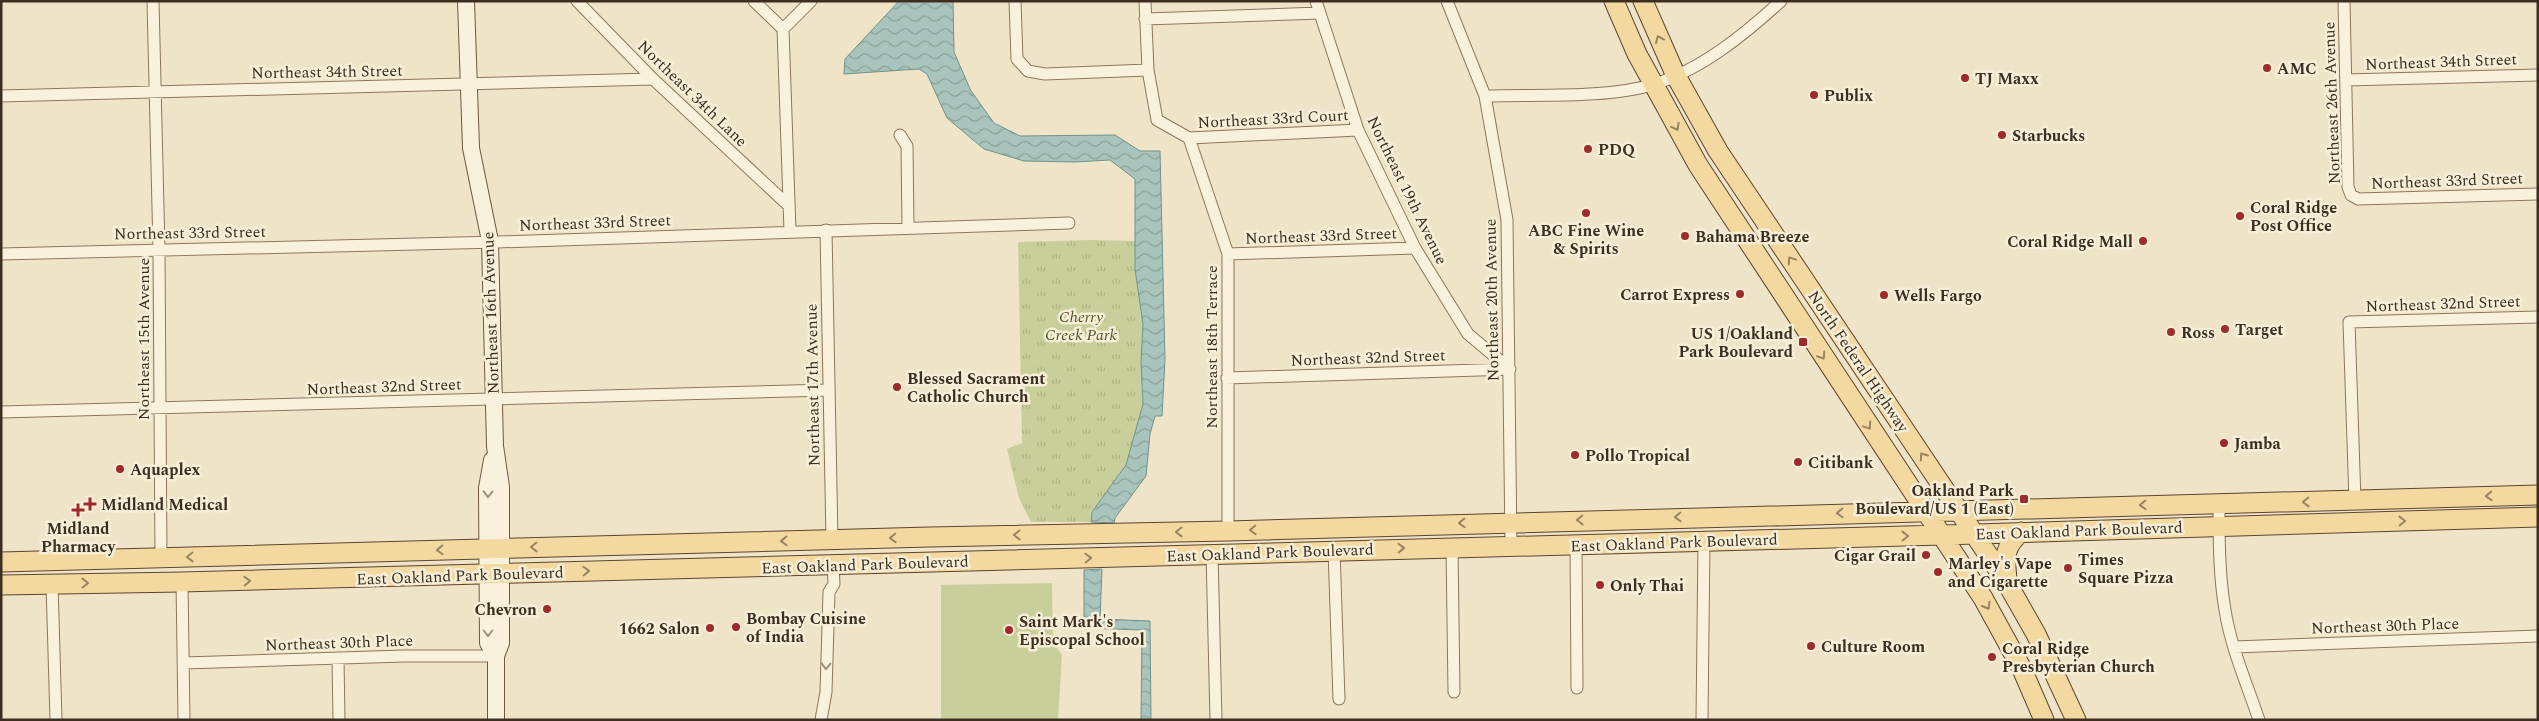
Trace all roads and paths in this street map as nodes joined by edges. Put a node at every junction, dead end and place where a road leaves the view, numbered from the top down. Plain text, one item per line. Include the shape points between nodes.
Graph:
1 (153, 1) edge
2 (466, 1) edge
3 (577, 1) edge
4 (754, 1) edge
5 (811, 1) edge
6 (1015, 1) edge
7 (1145, 1) edge
8 (1316, 1) edge
9 (1447, 1) edge
10 (1614, 1) edge
11 (1643, 1) edge
12 (1781, 1) edge
13 (2344, 1) edge
14 (1320, 13) junction
15 (1145, 19) junction
16 (783, 29) junction
17 (1148, 70) junction
18 (2538, 75) edge
19 (1676, 76) junction
20 (654, 79) junction
21 (2346, 80) junction
22 (468, 84) junction
23 (1653, 84) junction
24 (155, 92) junction
25 (1, 96) edge
26 (1485, 96) junction
27 (1358, 130) junction
28 (900, 135) dead end
29 (1189, 138) junction
30 (2538, 194) edge
31 (2358, 199) joint
32 (789, 206) junction
33 (1069, 223) dead end
34 (908, 228) junction
35 (826, 230) junction
36 (790, 231) junction
37 (490, 242) junction
38 (1415, 248) junction
39 (159, 249) junction
40 (1, 254) edge
41 (1228, 254) junction
42 (1776, 286) junction
43 (1818, 301) junction
44 (1794, 313) junction
45 (2538, 317) edge
46 (1856, 357) junction
47 (1510, 369) junction
48 (1226, 378) junction
49 (828, 390) junction
50 (494, 399) junction
51 (158, 408) junction
52 (1, 412) edge
53 (2538, 495) edge
54 (2385, 500) junction
55 (2355, 501) junction
56 (2219, 504) junction
57 (1924, 512) junction
58 (1960, 512) junction
59 (1736, 516) junction
60 (2538, 517) edge
61 (1511, 522) junction
62 (2368, 522) junction
63 (2336, 523) junction
64 (2219, 525) junction
65 (1228, 531) junction
66 (2021, 532) junction
67 (1132, 533) junction
68 (1975, 534) junction
69 (1942, 535) junction
70 (832, 539) junction
71 (857, 539) junction
72 (1711, 540) junction
73 (1576, 545) junction
74 (1511, 546) junction
75 (1452, 547) junction
76 (495, 548) junction
77 (1334, 550) junction
78 (1212, 553) junction
79 (1121, 556) junction
80 (161, 558) junction
81 (1, 562) edge
82 (807, 565) junction
83 (833, 565) junction
84 (495, 574) junction
85 (182, 582) junction
86 (142, 583) junction
87 (2007, 583) junction
88 (52, 584) junction
89 (1, 585) edge
90 (2538, 636) edge
91 (2234, 647) junction
92 (496, 656) junction
93 (338, 658) junction
94 (184, 663) junction
95 (1577, 688) dead end
96 (1454, 692) dead end
97 (1339, 699) dead end
98 (56, 720) edge
99 (184, 720) edge
100 (339, 720) edge
101 (496, 720) edge
102 (821, 720) edge
103 (1216, 720) edge
104 (1702, 720) edge
105 (2044, 720) edge
106 (2076, 720) edge
107 (2260, 720) edge

1 - 24 street, Northeast 15th Avenue
2 - 22 street, Northeast 16th Avenue
3 - 20 street, Northeast 34th Lane
4 - 16 street
5 - 16 street
6 - 17 street via 1017,59 1028,71 1045,74
7 - 15 street
8 - 14 street, Northeast 19th Avenue
9 - 26 street, Northeast 20th Avenue
10 - 23 main road, North Federal Highway
19 -> 11 main road, North Federal Highway
12 - 19 street via 1732,43
13 - 21 street, Northeast 26th Avenue
14 - 15 street
14 - 27 street, Northeast 19th Avenue
15 - 17 street
16 - 32 street
17 - 29 street via 1157,120
18 - 21 street, Northeast 34th Street
19 - 23 street
43 -> 19 main road, North Federal Highway via 1718,151
20 - 22 street, Northeast 34th Street
20 - 32 street, Northeast 34th Lane
21 - 31 street, Northeast 26th Avenue via 2348,187 2351,195
22 - 24 street, Northeast 34th Street
22 - 37 street, Northeast 16th Avenue via 471,148
23 - 26 street via 1600,93
23 -> 42 main road, North Federal Highway via 1698,165
24 - 25 street, Northeast 34th Street
24 - 39 street, Northeast 15th Avenue
26 - 47 street, Northeast 20th Avenue via 1508,220
27 - 29 street, Northeast 33rd Court
27 - 38 street, Northeast 19th Avenue
28 - 34 street via 907,146
29 - 41 street, Northeast 18th Terrace
30 - 31 street, Northeast 33rd Street
32 - 36 street
33 - 34 street, Northeast 33rd Street
34 - 35 street, Northeast 33rd Street
35 - 36 street, Northeast 33rd Street
35 - 49 street, Northeast 17th Avenue
36 - 37 street, Northeast 33rd Street
37 - 39 street, Northeast 33rd Street
37 - 50 street, Northeast 16th Avenue
38 - 41 street, Northeast 33rd Street
38 - 47 street, Northeast 19th Avenue via 1468,334
39 - 40 street, Northeast 33rd Street
39 - 51 street, Northeast 15th Avenue
41 - 48 street, Northeast 18th Terrace
42 - 43 main road via 1799,300
42 - 44 main road, North Federal Highway
43 - 46 main road, North Federal Highway
44 - 46 main road via 1820,321 1841,352
44 -> 57 main road, North Federal Highway
45 - 55 street, Northeast 32nd Street via 2349,322
58 -> 46 main road, North Federal Highway
47 - 48 street, Northeast 32nd Street
47 - 61 street, Northeast 20th Avenue
48 - 65 street, Northeast 18th Terrace
49 - 50 street, Northeast 32nd Street
49 - 70 street, Northeast 17th Avenue
50 - 51 street, Northeast 32nd Street
50 - 76 street, Northeast 16th Avenue via 494,446 488,488
51 - 52 street, Northeast 32nd Street
51 - 80 street, Northeast 15th Avenue
53 -> 54 main road, East Oakland Park Boulevard
54 - 55 main road, East Oakland Park Boulevard
54 - 62 main road via 2373,508
55 -> 56 main road, East Oakland Park Boulevard
55 - 63 main road via 2353,509
56 -> 58 main road, East Oakland Park Boulevard
56 - 64 street
57 - 58 main road, East Oakland Park Boulevard
57 -> 59 main road, East Oakland Park Boulevard
57 - 69 main road, North Federal Highway
58 - 68 main road, North Federal Highway
59 -> 61 main road, East Oakland Park Boulevard
59 - 72 main road via 1735,525 1729,532
62 -> 60 main road, East Oakland Park Boulevard
61 -> 65 main road, East Oakland Park Boulevard
61 - 74 street, Northeast 20th Avenue
62 - 63 main road, East Oakland Park Boulevard
63 - 64 main road, East Oakland Park Boulevard
64 - 66 main road, East Oakland Park Boulevard
64 - 91 street via 2225,611
65 -> 67 main road, East Oakland Park Boulevard
65 - 78 main road via 1219,539
66 - 68 main road, East Oakland Park Boulevard
66 - 87 main road via 2012,540 2005,555
67 -> 71 main road, East Oakland Park Boulevard
67 - 79 main road via 1131,545
68 - 69 main road, East Oakland Park Boulevard
68 - 87 main road, North Federal Highway
72 -> 69 main road, East Oakland Park Boulevard
69 -> 105 main road, North Federal Highway via 2010,645
70 - 71 main road, East Oakland Park Boulevard
70 -> 76 main road, East Oakland Park Boulevard
70 - 82 main road via 827,551
71 - 83 main road via 840,551
72 - 73 main road, East Oakland Park Boulevard
72 - 104 street
73 - 74 main road, East Oakland Park Boulevard
73 - 95 street
74 - 75 main road, East Oakland Park Boulevard
77 -> 75 main road, East Oakland Park Boulevard
75 - 96 street
76 -> 80 main road, East Oakland Park Boulevard
76 - 84 street, Northeast 16th Avenue
77 - 78 main road, East Oakland Park Boulevard
77 - 97 street
78 - 79 main road, East Oakland Park Boulevard
78 - 103 street
83 -> 79 main road, East Oakland Park Boulevard
80 - 81 main road, East Oakland Park Boulevard
80 - 86 main road via 154,574
82 - 83 main road, East Oakland Park Boulevard
84 -> 82 main road, East Oakland Park Boulevard
83 -> 102 street via 834,584 829,592 826,692
85 -> 84 main road, East Oakland Park Boulevard
84 - 92 street, Northeast 16th Avenue via 488,643
85 - 86 main road, East Oakland Park Boulevard
85 - 94 street
88 -> 86 main road, East Oakland Park Boulevard
87 - 106 main road, North Federal Highway via 2036,634
88 - 89 main road, East Oakland Park Boulevard
88 - 98 street
90 - 91 street, Northeast 30th Place
91 - 107 street
92 - 93 street, Northeast 30th Place
92 - 101 street, Northeast 16th Avenue
93 - 94 street, Northeast 30th Place
93 - 100 street
94 - 99 street

